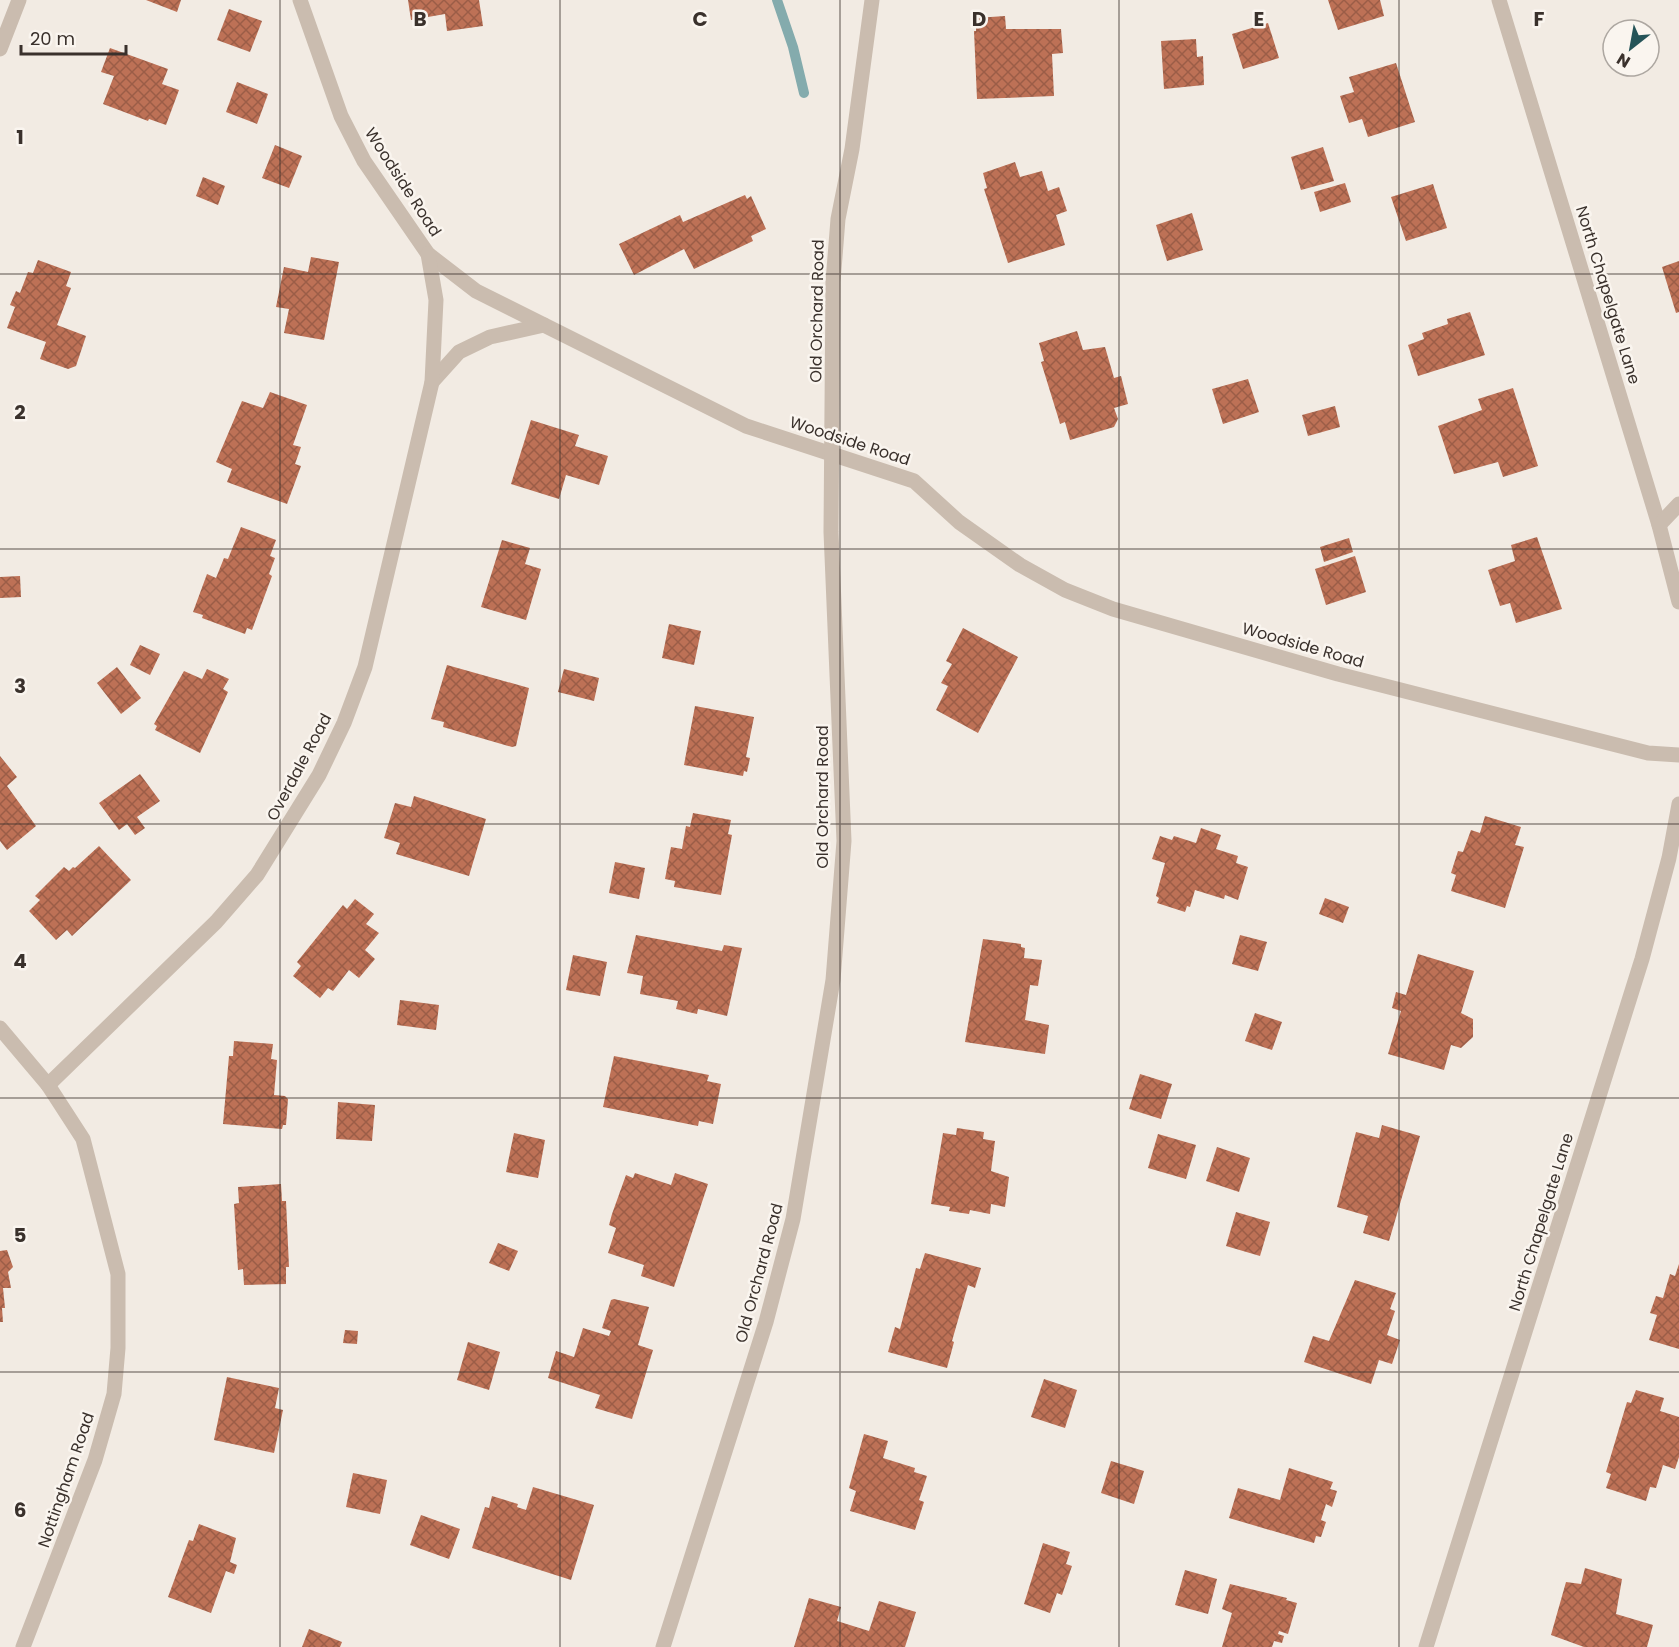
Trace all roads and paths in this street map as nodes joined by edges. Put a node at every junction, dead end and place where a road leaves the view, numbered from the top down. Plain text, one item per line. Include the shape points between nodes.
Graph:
1 (19, 0) edge
2 (300, 0) edge
3 (872, 0) edge
4 (1499, 0) edge
5 (0, 49) edge
6 (428, 254) junction
7 (544, 325) junction
8 (432, 382) junction
9 (832, 454) junction
10 (1679, 504) edge
11 (1659, 525) junction
12 (1679, 602) edge
13 (1679, 755) edge
14 (1679, 804) edge
15 (0, 1028) edge
16 (48, 1085) junction
17 (23, 1647) edge
18 (663, 1647) edge
19 (1426, 1647) edge

1 - 5 street
2 - 6 street, Woodside Road via 341,116 364,161
3 - 9 street, Old Orchard Road via 838,219 833,282
4 - 11 street, North Chapelgate Lane
6 - 7 street, Woodside Road via 476,291
6 - 8 street, Overdale Road via 436,300
7 - 8 street, Overdale Road via 490,337 459,352
7 - 9 street, Woodside Road via 746,426
8 - 16 street, Overdale Road via 365,667 319,775 256,875 216,922
9 - 13 street, Woodside Road via 914,481 959,522 1020,565 1065,590 1113,609 1395,688 1648,753
9 - 18 street, Old Orchard Road via 831,532 844,841 833,980 793,1220 766,1322
10 - 11 street
11 - 12 street, North Chapelgate Lane
14 - 19 street, North Chapelgate Lane via 1642,959
15 - 16 street, Nottingham Road
16 - 17 street, Nottingham Road via 82,1138 100,1197 118,1274 118,1348 114,1394 95,1460

